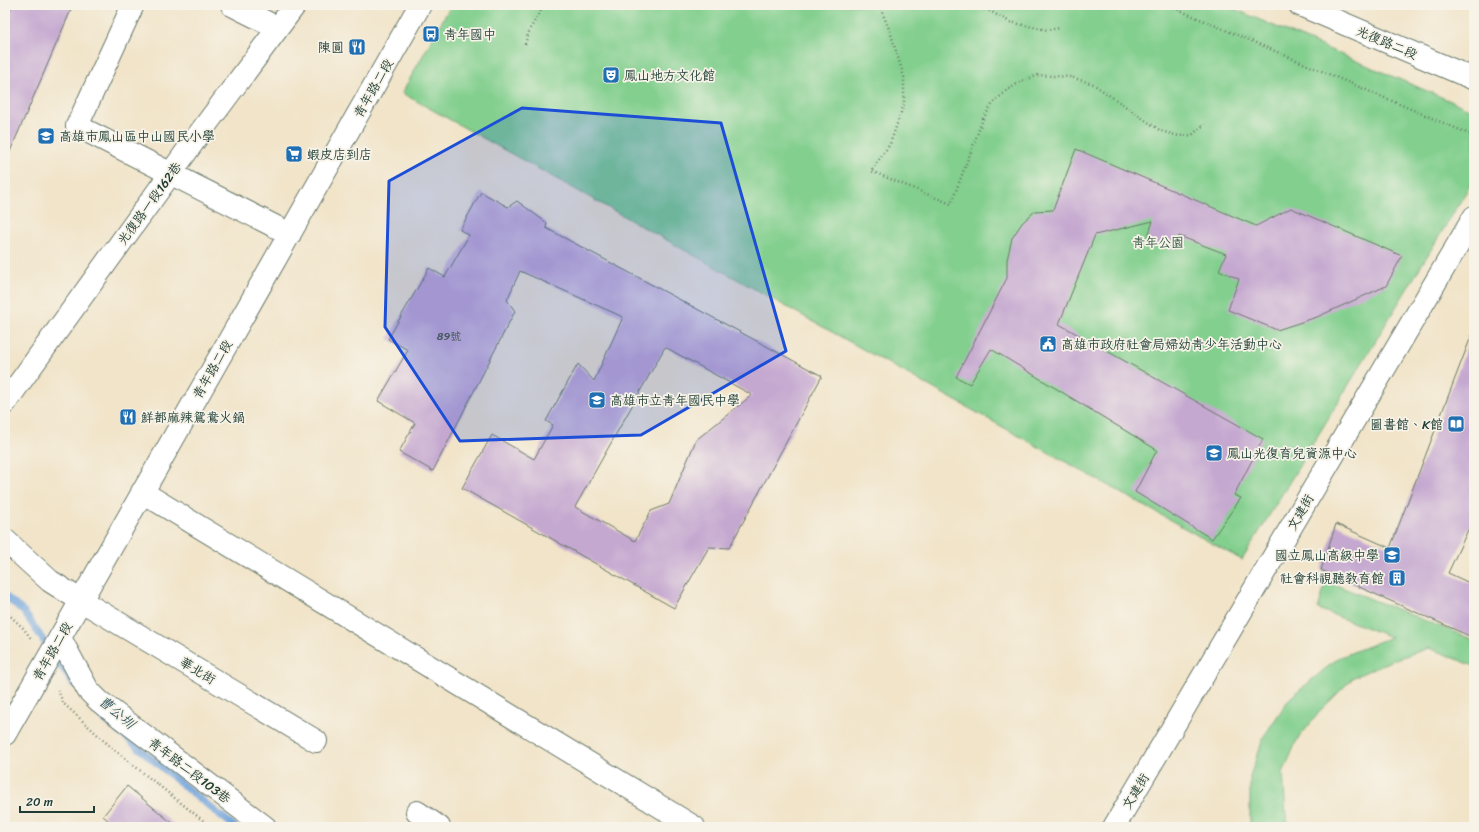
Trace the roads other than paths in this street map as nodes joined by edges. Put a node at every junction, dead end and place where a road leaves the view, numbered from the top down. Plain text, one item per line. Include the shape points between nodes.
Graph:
1 (133, 5) edge
2 (232, 5) edge
3 (295, 5) edge
4 (420, 5) edge
5 (1300, 5) edge
6 (278, 28) junction
7 (1474, 79) edge
8 (171, 173) junction
9 (1474, 217) edge
10 (290, 234) junction
11 (5, 403) edge
12 (142, 492) junction
13 (5, 540) edge
14 (80, 600) junction
15 (60, 638) junction
16 (5, 734) edge
17 (316, 741) dead end
18 (417, 812) dead end
19 (265, 827) edge
20 (439, 827) edge
21 (694, 827) edge
22 (1114, 827) edge

1 - 8 street via 77,126
2 - 6 street
3 - 6 street, 光復路一段162巷
4 - 10 street, 青年路二段
5 - 7 street, 光復路二段
6 - 8 street, 光復路一段162巷
8 - 10 street
8 - 11 street, 光復路一段162巷
9 - 22 street, 文建街
10 - 12 street, 青年路二段
12 - 14 street, 青年路二段
12 - 21 street
13 - 14 street, 華北街 via 50,581
14 - 15 street, 青年路二段
14 - 17 street, 華北街
15 - 16 street, 青年路二段
15 - 19 street, 青年路二段103巷 via 88,690 99,701
18 - 20 street

